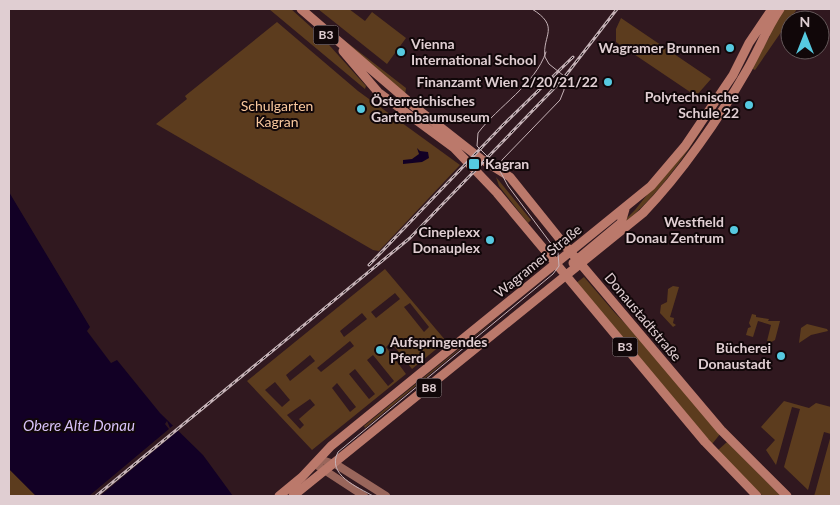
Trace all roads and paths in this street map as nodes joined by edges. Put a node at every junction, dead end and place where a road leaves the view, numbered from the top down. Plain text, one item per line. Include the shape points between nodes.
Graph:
1 (297, 9) edge
2 (301, 9) edge
3 (772, 9) edge
4 (780, 9) edge
5 (496, 169) junction
6 (484, 179) junction
7 (576, 259) junction
8 (556, 264) junction
9 (566, 277) junction
10 (317, 461) junction
11 (334, 464) junction
12 (324, 472) junction
13 (278, 496) edge
14 (293, 496) edge
15 (364, 496) edge
16 (386, 496) edge
17 (757, 496) edge
18 (787, 496) edge

1 - 6 main road, B3 via 340,48 378,92 450,145
2 - 5 main road, B3 via 416,108
3 - 7 main road via 749,43 733,76 685,146 665,171 625,209 621,223
4 - 7 main road, Wagramer Straße / B8 via 741,79 675,176 643,213
5 - 6 main road
5 - 7 main road, B3 via 510,177
6 - 8 main road, B3
7 - 8 main road, Wagramer Straße / B8
7 - 9 main road, Wagramer Straße / B8
7 - 18 main road, Donaustadtstraße / B3 via 722,431
8 - 9 main road, B3
8 - 10 main road, Wagramer Straße / B8 via 331,446
9 - 11 main road, Wagramer Straße / B8
9 - 17 main road, B3 via 708,445
10 - 11 main road
10 - 12 main road
10 - 13 main road, Wagramer Straße / B8
11 - 12 main road, Wagramer Straße / B8
11 - 16 main road
12 - 14 main road, Wagramer Straße / B8
12 - 15 main road

